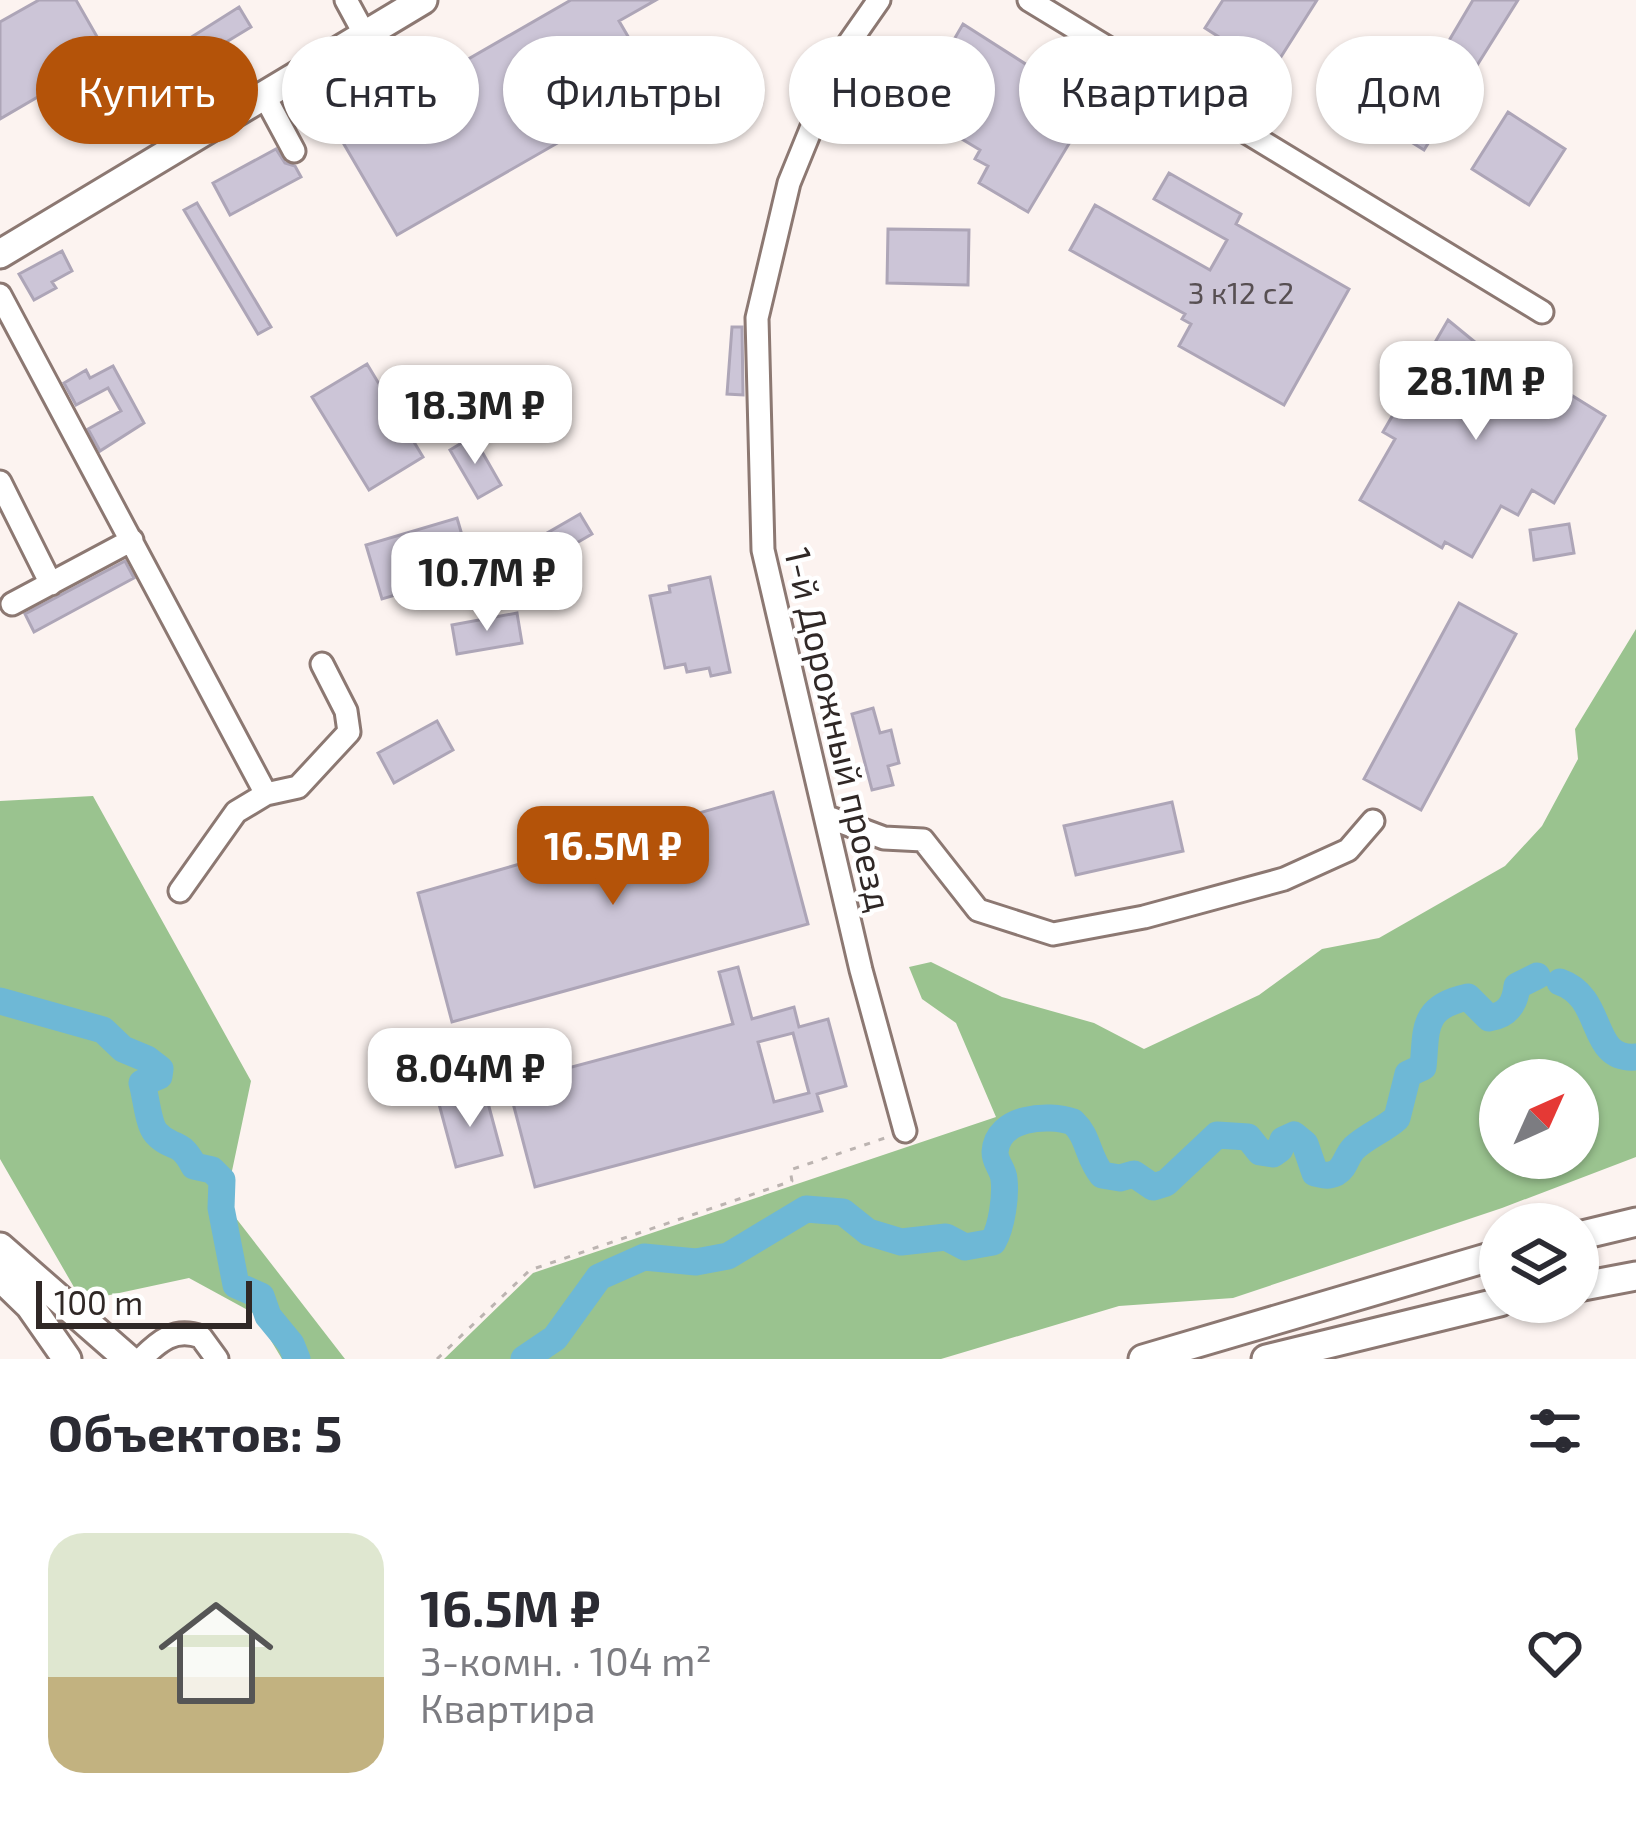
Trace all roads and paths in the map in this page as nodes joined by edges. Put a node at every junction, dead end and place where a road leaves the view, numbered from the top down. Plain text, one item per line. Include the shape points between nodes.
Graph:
1 (346, 0) edge
2 (423, 0) edge
3 (879, 0) edge
4 (1029, 0) edge
5 (365, 34) junction
6 (264, 95) junction
7 (294, 151) dead end
8 (0, 254) edge
9 (1, 300) edge
10 (1542, 312) dead end
11 (0, 482) edge
12 (132, 540) junction
13 (51, 584) junction
14 (12, 604) dead end
15 (322, 664) dead end
16 (266, 794) junction
17 (825, 816) junction
18 (1373, 821) dead end
19 (180, 891) dead end
20 (905, 1132) joint
21 (1636, 1222) edge
22 (1599, 1231) edge
23 (0, 1247) edge
24 (1479, 1260) edge
25 (1636, 1276) edge
26 (0, 1277) edge
27 (1599, 1283) edge
28 (1479, 1307) edge
29 (67, 1359) edge
30 (128, 1359) edge
31 (141, 1359) edge
32 (217, 1359) edge
33 (437, 1359) edge
34 (1143, 1359) edge
35 (1266, 1359) edge

1 - 5 street
2 - 5 main road
3 - 17 street, 1-й Дорожный проезд via 842,53 790,183 757,318 763,550
4 - 10 street
5 - 6 main road
6 - 7 street
6 - 8 main road
9 - 12 street
11 - 13 street
12 - 13 street
12 - 16 street
13 - 14 street
15 - 16 street via 349,732 298,787
16 - 19 street via 236,812
17 - 18 street via 884,838 922,840 978,910 1053,934 1284,879 1348,850
17 - 20 street, 1-й Дорожный проезд
20 - 33 path via 790,1169 792,1181 530,1270
21 - 22 main road
23 - 30 main road
24 - 34 main road
25 - 27 main road
26 - 29 main road
28 - 35 main road
31 - 32 street via 182,1332 201,1337

